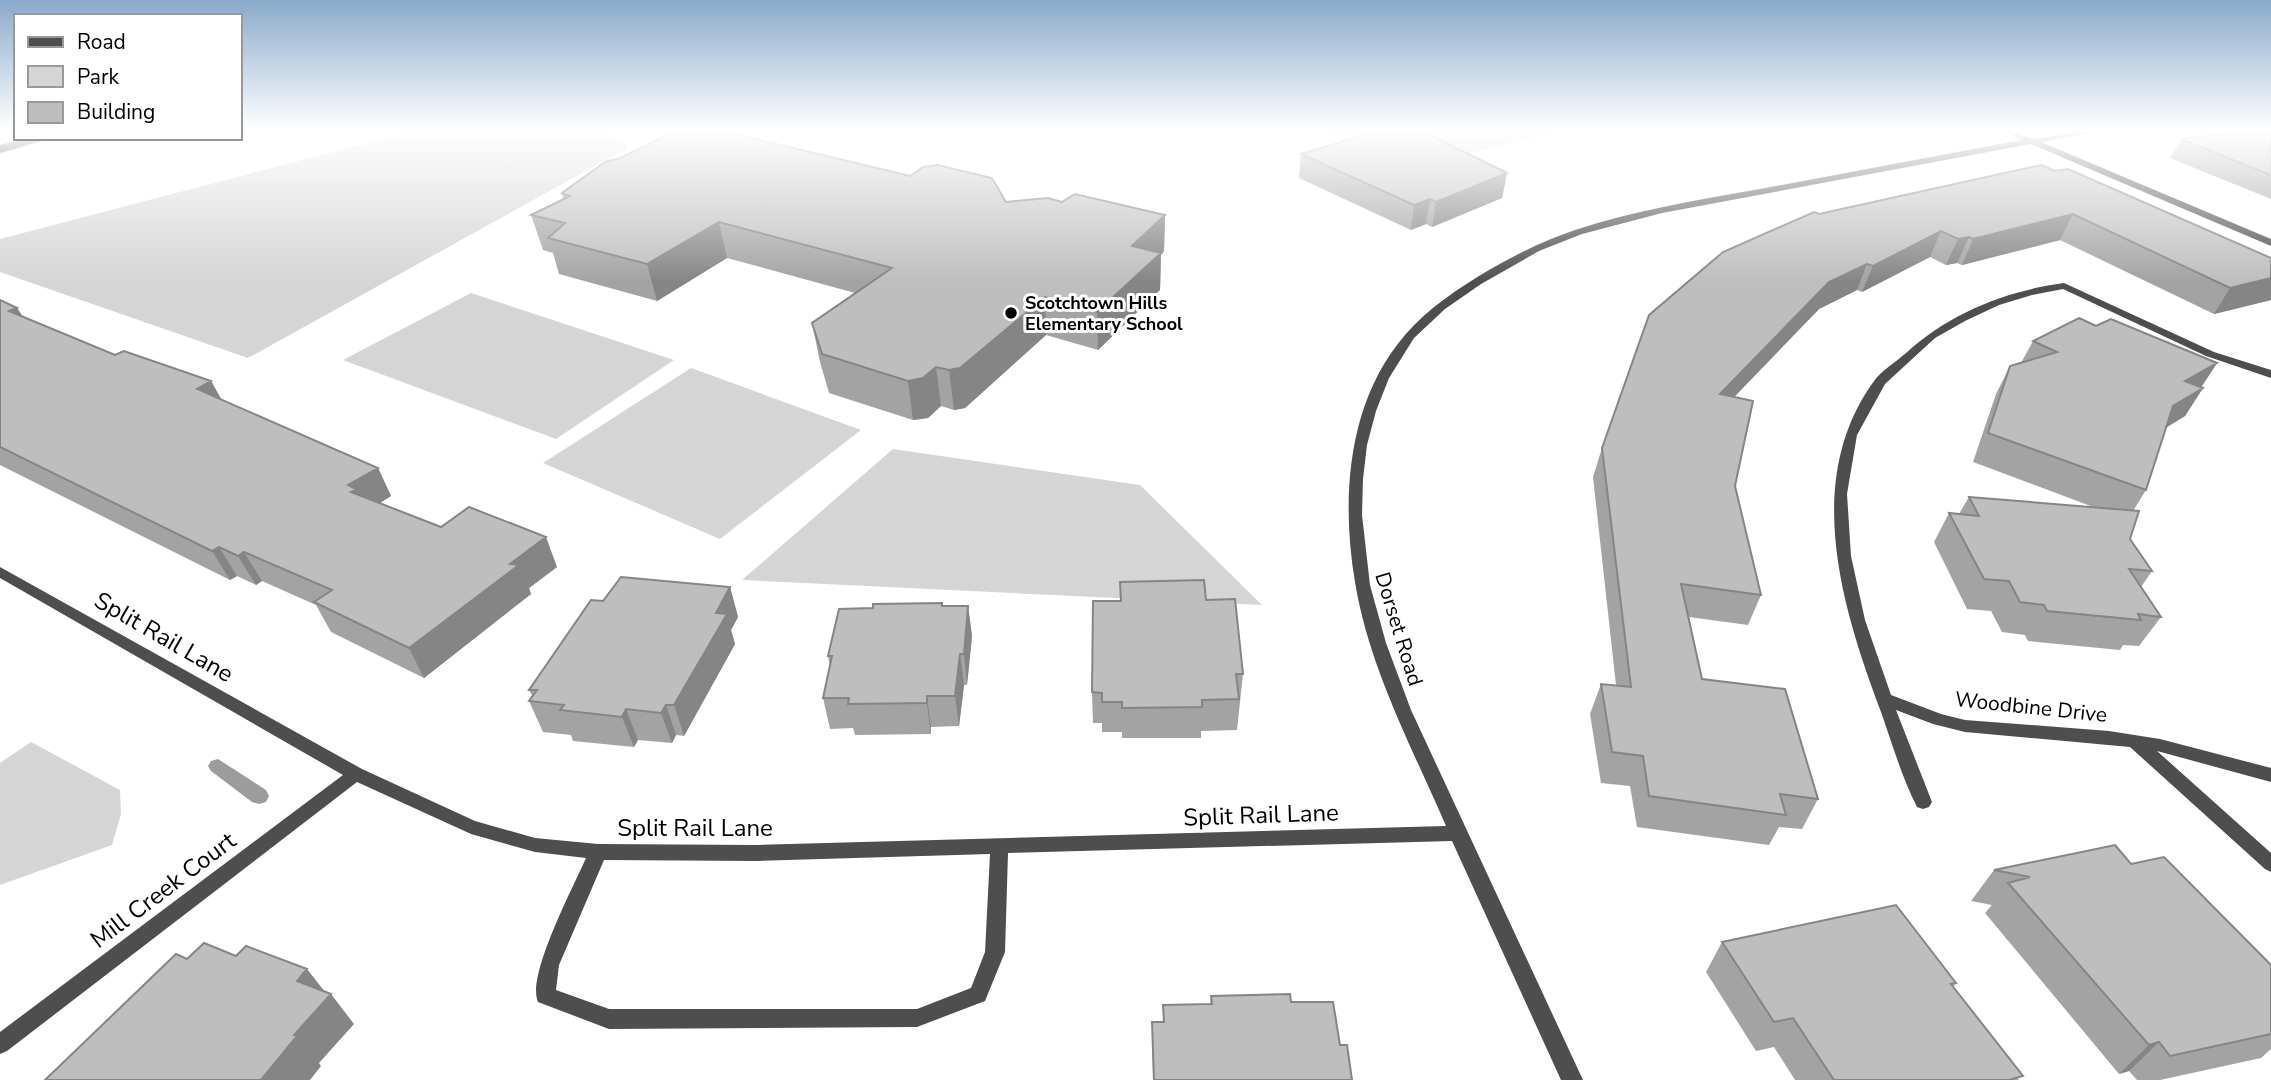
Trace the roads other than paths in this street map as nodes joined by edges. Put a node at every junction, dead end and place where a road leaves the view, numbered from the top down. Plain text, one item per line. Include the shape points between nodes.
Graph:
1 (1806, 181) edge
2 (2127, 181) edge
3 (2271, 243) edge
4 (2271, 374) edge
5 (0, 572) edge
6 (1886, 700) junction
7 (2135, 741) junction
8 (356, 774) junction
9 (2271, 775) edge
10 (1923, 802) dead end
11 (1458, 833) junction
12 (999, 847) junction
13 (598, 852) junction
14 (2271, 864) edge
15 (0, 1044) edge
16 (1572, 1080) edge

1 - 11 street, Dorset Road via 1662,210 1578,233 1521,256 1470,286 1428,319 1402,346 1380,382 1362,431 1355,475 1358,565 1398,700
2 - 3 street
4 - 6 street via 2210,354 2064,286 1995,303 1944,327 1906,352 1884,376 1858,418 1847,445 1839,506 1843,562 1859,628
5 - 8 street, Split Rail Lane
6 - 7 street, Woodbine Drive via 1965,726
6 - 10 street
7 - 9 street, Woodbine Drive
7 - 14 street
8 - 13 street, Split Rail Lane via 471,827 510,839
8 - 15 street, Mill Creek Court
11 - 12 street, Split Rail Lane
11 - 16 street, Dorset Road
12 - 13 street, Split Rail Lane
12 - 13 street via 995,952 978,994 917,1018 609,1019 545,995 549,965

